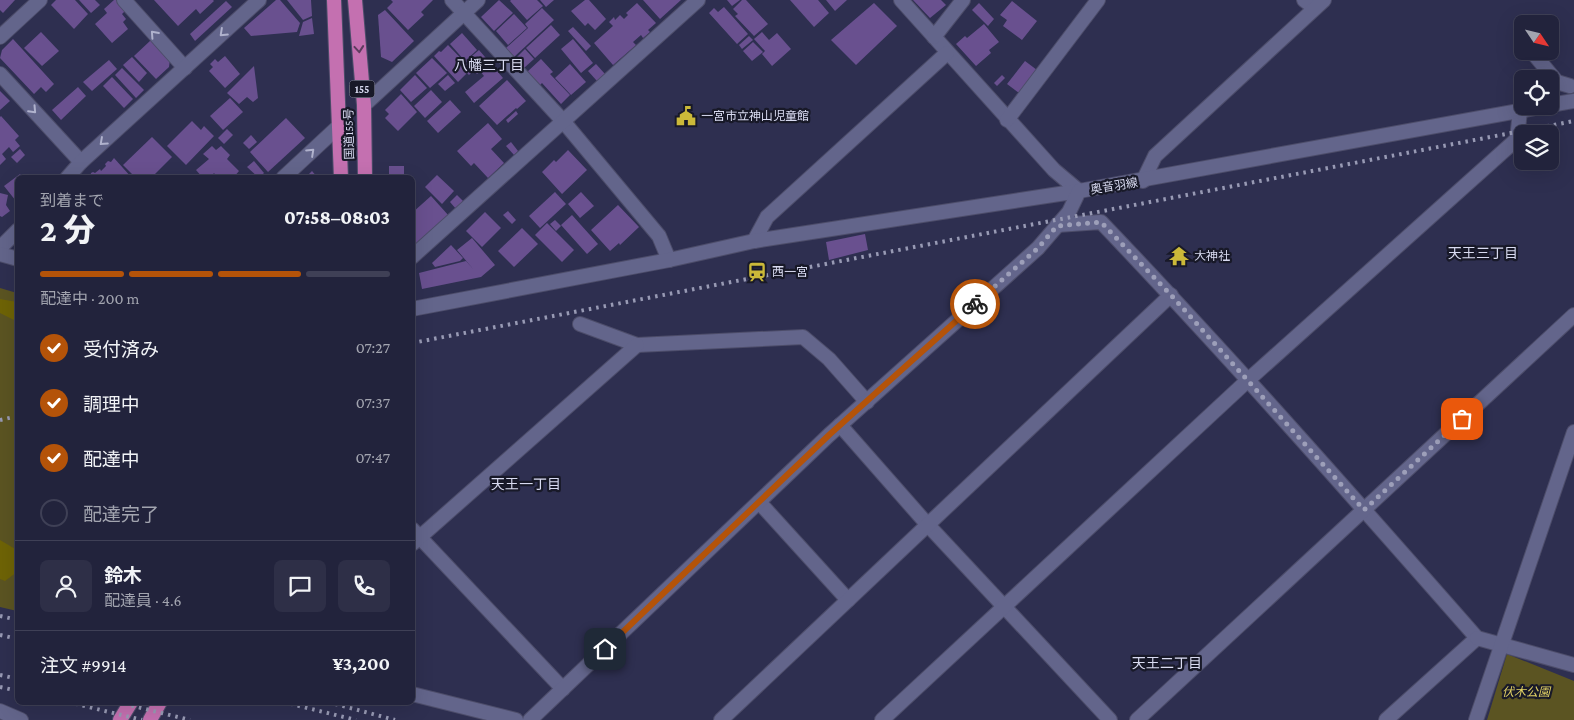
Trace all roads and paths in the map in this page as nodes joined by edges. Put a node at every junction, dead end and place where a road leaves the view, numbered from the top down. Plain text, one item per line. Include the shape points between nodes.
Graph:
1 (40, 0) edge
2 (124, 0) edge
3 (259, 0) edge
4 (334, 0) edge
5 (355, 0) edge
6 (452, 0) edge
7 (478, 0) edge
8 (698, 0) edge
9 (901, 0) edge
10 (963, 0) edge
11 (1098, 0) edge
12 (1314, 3) edge
13 (464, 13) junction
14 (0, 37) edge
15 (934, 37) junction
16 (948, 53) junction
17 (1539, 60) edge
18 (185, 68) junction
19 (0, 74) edge
20 (1572, 84) edge
21 (1572, 101) edge
22 (364, 104) junction
23 (1559, 104) edge
24 (1514, 112) edge
25 (1520, 115) edge
26 (1007, 120) junction
27 (563, 121) junction
28 (339, 126) junction
29 (81, 162) junction
30 (70, 175) edge
31 (287, 175) edge
32 (340, 175) edge
33 (365, 175) edge
34 (1143, 181) junction
35 (1079, 191) junction
36 (1057, 226) junction
37 (15, 233) edge
38 (754, 241) junction
39 (0, 248) edge
40 (0, 254) edge
41 (415, 254) edge
42 (15, 258) edge
43 (669, 260) junction
44 (1171, 295) junction
45 (415, 308) edge
46 (1574, 315) edge
47 (580, 324) dead end
48 (637, 345) junction
49 (1247, 381) junction
50 (867, 402) junction
51 (840, 425) junction
52 (1574, 432) edge
53 (759, 502) junction
54 (1364, 510) junction
55 (927, 524) junction
56 (415, 536) edge
57 (848, 600) junction
58 (1005, 607) junction
59 (1477, 638) junction
60 (1500, 644) junction
61 (1574, 664) edge
62 (562, 689) junction
63 (415, 695) edge
64 (129, 705) edge
65 (158, 705) edge
66 (0, 711) edge
67 (21, 720) edge
68 (120, 720) edge
69 (150, 720) edge
70 (516, 720) edge
71 (530, 720) edge
72 (721, 720) edge
73 (882, 720) edge
74 (1110, 720) edge
75 (1137, 720) edge
76 (1386, 720) edge
77 (1476, 720) edge

1 - 14 street
18 -> 2 street
3 -> 18 street
4 - 28 highway, 国道155号 / 155
5 -> 22 highway, 国道155号 / 155
6 - 13 street
7 - 13 street
8 - 27 street
9 - 15 street
10 - 15 street
11 - 26 street
12 - 34 street via 1155,156
13 - 22 street
13 - 27 street
15 - 16 street
16 - 26 street
16 - 38 street via 767,217
17 - 20 street via 1557,82
18 -> 29 street
19 -> 29 street
20 - 21 street
21 - 23 street
22 - 33 highway, 国道155号 / 155
24 - 34 street, 奥音羽線
25 - 49 street via 1517,139
26 - 35 street via 1054,170
27 - 41 street
27 - 43 street via 659,236
31 -> 28 street
28 - 32 highway, 国道155号 / 155
29 - 30 street
34 - 35 street, 奥音羽線
35 - 36 street, 奥音羽線
35 - 38 street
36 - 44 street via 1101,222
36 - 50 street, 奥音羽線 via 1038,248
37 - 39 street
38 - 43 street
40 - 42 street
43 - 45 street
44 - 49 street
44 - 55 street
46 - 54 street
47 - 48 street
48 - 50 street via 803,337 829,359
48 - 56 street
49 - 54 street
49 - 58 street
50 - 51 street, 奥音羽線
51 - 53 street, 奥音羽線
51 - 55 street
52 - 60 street
53 - 57 street
53 - 62 street, 奥音羽線
54 - 59 street
54 - 75 street
55 - 57 street
55 - 58 street
56 - 62 street
57 - 72 street
58 - 73 street
58 - 74 street
59 - 60 street
59 - 76 street
60 - 61 street
60 - 77 street
62 - 71 street, 奥音羽線
63 - 70 street
64 - 68 highway
65 - 69 highway
66 - 67 street

